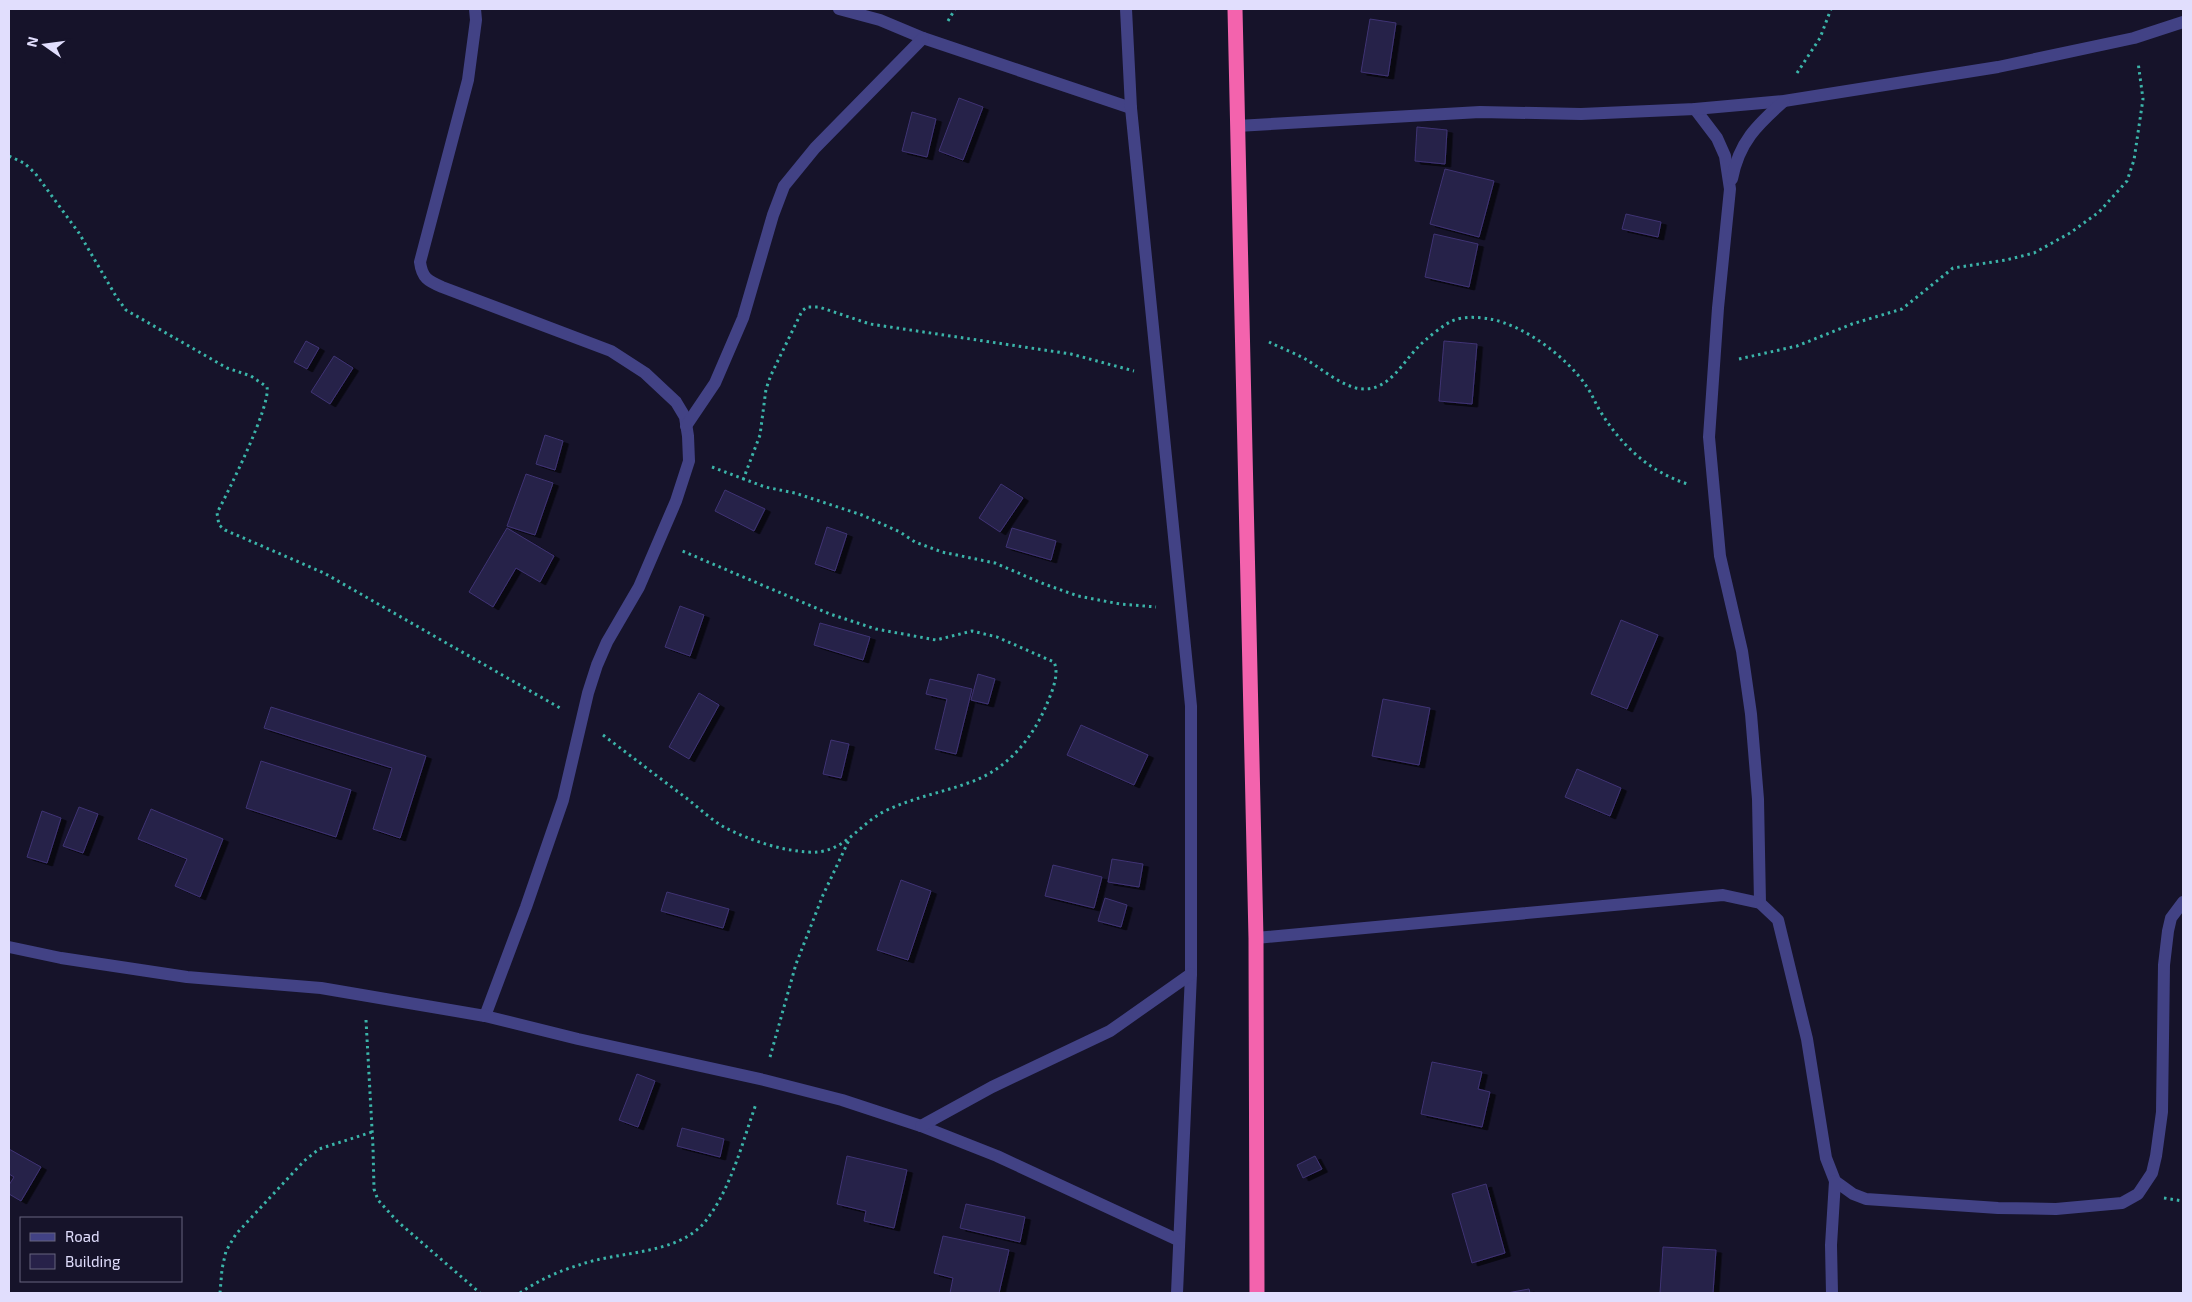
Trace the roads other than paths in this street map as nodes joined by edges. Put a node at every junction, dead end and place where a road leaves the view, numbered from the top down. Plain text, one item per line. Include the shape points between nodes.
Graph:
1 (475, 9) edge
2 (839, 9) edge
3 (1126, 9) edge
4 (1235, 9) edge
5 (2183, 22) edge
6 (923, 38) junction
7 (1784, 101) junction
8 (1131, 108) junction
9 (1695, 109) junction
10 (1237, 126) junction
11 (1730, 189) junction
12 (686, 426) junction
13 (2183, 902) edge
14 (1760, 903) junction
15 (1256, 938) junction
16 (9, 947) edge
17 (1191, 974) junction
18 (485, 1016) junction
19 (921, 1126) junction
20 (1835, 1181) junction
21 (1178, 1240) junction
22 (1177, 1293) edge
23 (1257, 1293) edge
24 (1832, 1293) edge

1 - 12 street via 468,80 420,262 422,272 427,281 442,288 611,351 645,373 676,402 685,417
2 - 6 street via 880,20
3 - 8 street
4 - 10 highway
5 - 7 street via 2134,38 1998,67
6 - 8 street
6 - 12 street via 815,148 784,186 743,318 715,383
7 - 9 street
7 - 11 street via 1764,119 1739,151
8 - 17 street via 1191,706
9 - 10 street via 1581,114 1480,112
9 - 11 street via 1717,138 1725,156
10 - 15 highway
11 - 14 street via 1709,437 1720,556 1742,651 1751,714 1758,799
12 - 18 street via 688,457 676,500 639,587 597,665 563,800
13 - 20 street via 2171,918 2164,965 2162,1112 2156,1156 2152,1173 2138,1194 2122,1203 2056,1209 1998,1208 1866,1199
14 - 15 street via 1723,895
14 - 20 street via 1778,920 1807,1039 1826,1158
15 - 23 highway
16 - 18 street via 187,977 320,988
17 - 19 street via 1110,1031 992,1087
17 - 21 street
18 - 19 street via 764,1080 842,1100
19 - 21 street via 997,1156
20 - 24 street
21 - 22 street

